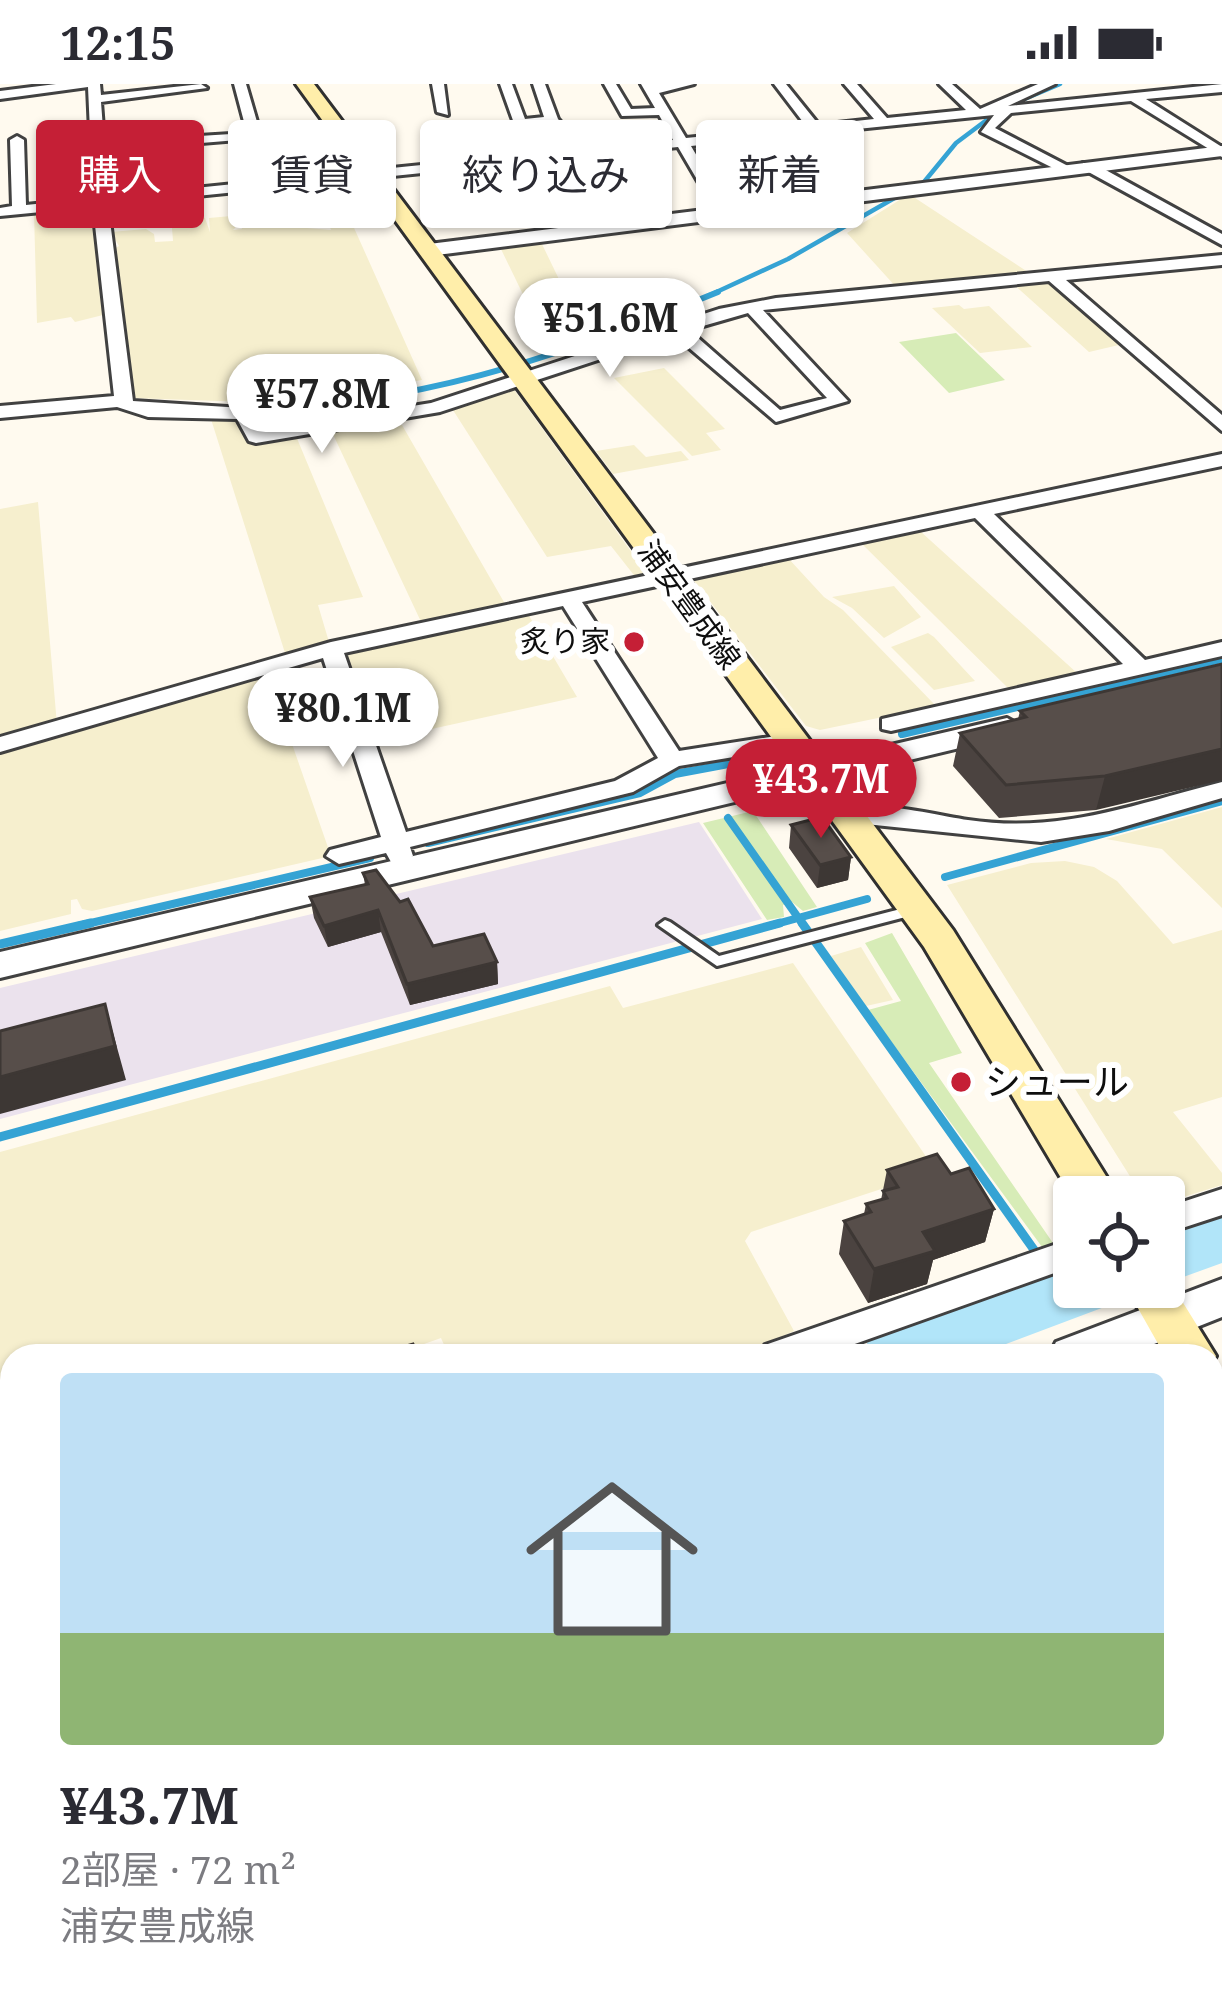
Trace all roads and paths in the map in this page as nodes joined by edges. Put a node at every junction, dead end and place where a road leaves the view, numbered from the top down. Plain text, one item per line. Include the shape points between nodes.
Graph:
1 (240, 84) edge
2 (305, 84) edge
3 (438, 84) edge
4 (506, 84) edge
5 (539, 84) edge
6 (610, 84) edge
7 (688, 84) edge
8 (780, 84) edge
9 (850, 84) edge
10 (945, 84) edge
11 (1042, 85) edge
12 (650, 87) edge
13 (89, 88) edge
14 (201, 88) dead end
15 (1222, 88) edge
16 (0, 95) edge
17 (1135, 98) junction
18 (663, 111) junction
19 (1006, 111) junction
20 (443, 112) dead end
21 (978, 113) junction
22 (93, 120) edge
23 (250, 120) edge
24 (333, 120) edge
25 (519, 120) edge
26 (552, 120) edge
27 (808, 120) edge
28 (884, 123) junction
29 (864, 125) edge
30 (17, 140) dead end
31 (696, 143) edge
32 (683, 144) junction
33 (672, 145) edge
34 (1221, 152) edge
35 (696, 166) edge
36 (1088, 166) junction
37 (1063, 170) junction
38 (864, 195) edge
39 (396, 205) edge
40 (36, 208) edge
41 (19, 210) junction
42 (0, 212) edge
43 (696, 215) edge
44 (103, 228) edge
45 (1222, 240) edge
46 (429, 250) junction
47 (1222, 260) edge
48 (1050, 274) junction
49 (752, 308) junction
50 (677, 329) junction
51 (517, 370) junction
52 (125, 404) junction
53 (0, 412) edge
54 (1222, 425) edge
55 (1222, 460) edge
56 (980, 512) junction
57 (670, 578) junction
58 (570, 600) junction
59 (1222, 649) edge
60 (332, 651) junction
61 (1139, 668) junction
62 (1222, 675) edge
63 (891, 724) dead end
64 (789, 742) junction
65 (0, 745) edge
66 (672, 760) junction
67 (814, 773) junction
68 (1222, 790) edge
69 (846, 814) junction
70 (400, 855) junction
71 (339, 856) dead end
72 (916, 910) junction
73 (665, 925) dead end
74 (0, 965) edge
75 (1083, 1176) edge
76 (1222, 1202) edge
77 (1185, 1214) edge
78 (1053, 1259) edge
79 (1222, 1298) edge
80 (1170, 1320) edge
81 (812, 1344) edge
82 (1105, 1344) edge

1 - 23 street
2 - 24 main road, 浦安豊成線
3 - 20 street
4 - 25 street
5 - 26 street
6 - 18 street via 627,113
7 - 12 street
8 - 27 street
9 - 28 street
10 - 21 street
11 - 21 street
12 - 18 street
13 - 14 street
13 - 16 street
13 - 22 street
15 - 17 street
17 - 19 street
17 - 34 street
18 - 32 street
19 - 21 street
19 - 37 street via 986,129
21 - 28 street
28 - 29 street
30 - 41 street
31 - 32 street
32 - 33 street
32 - 35 street
34 - 36 street
36 - 37 street
36 - 45 street
37 - 38 street
39 - 46 main road, 浦安豊成線
40 - 41 street
41 - 42 street
43 - 46 street
44 - 52 street
46 - 51 main road, 浦安豊成線
47 - 48 street
48 - 49 street
48 - 54 street
49 - 50 street
49 - 50 street via 839,401 776,416
50 - 51 street
51 - 52 street via 434,408 272,437 252,433 243,414
51 - 57 main road, 浦安豊成線
52 - 53 street
55 - 56 street
56 - 57 street
56 - 61 street
57 - 58 street
57 - 64 main road, 浦安豊成線
58 - 60 street
58 - 66 street
59 - 61 street
60 - 65 street
60 - 70 street
61 - 63 street
62 - 67 street
64 - 66 street
64 - 67 main road, 浦安豊成線
66 - 70 street via 624,788
67 - 69 main road, 浦安豊成線
67 - 70 street
68 - 69 street via 1045,834
69 - 72 main road, 浦安豊成線
70 - 71 street
70 - 74 street
72 - 73 lane via 717,962
72 - 75 main road, 浦安豊成線
76 - 77 street
78 - 81 street
79 - 80 street
80 - 82 street

